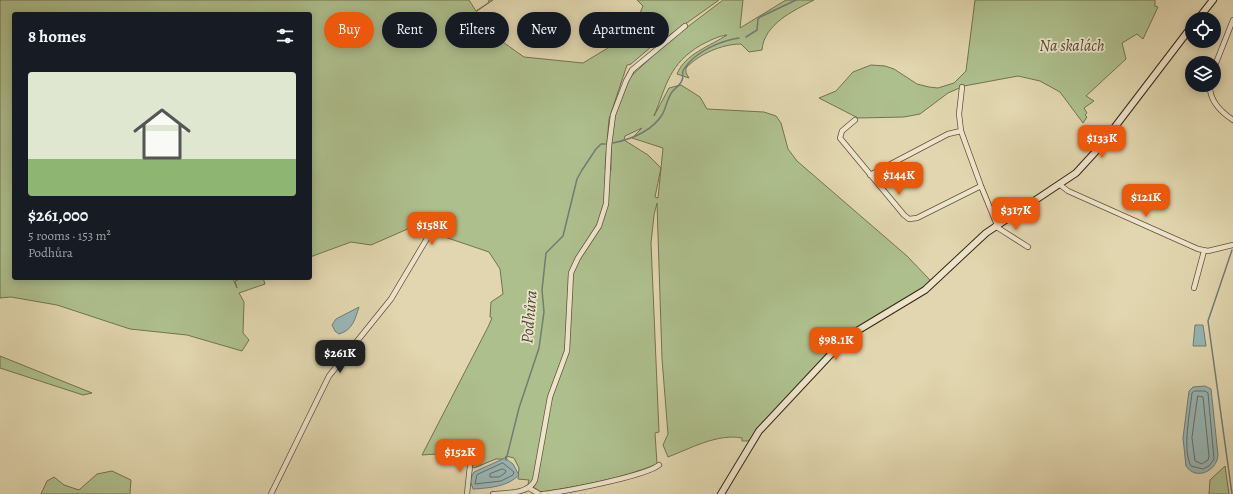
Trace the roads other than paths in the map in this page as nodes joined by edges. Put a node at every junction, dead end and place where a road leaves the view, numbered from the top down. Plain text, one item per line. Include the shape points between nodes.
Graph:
1 (1213, 0) edge
2 (1204, 12) edge
3 (1233, 20) edge
4 (685, 26) dead end
5 (1185, 35) edge
6 (1219, 56) edge
7 (962, 87) dead end
8 (1210, 92) edge
9 (855, 120) dead end
10 (1233, 120) edge
11 (961, 131) junction
12 (870, 175) junction
13 (1059, 184) junction
14 (980, 186) junction
15 (435, 225) dead end
16 (996, 225) junction
17 (1233, 245) edge
18 (1028, 247) dead end
19 (1204, 251) junction
20 (1194, 288) dead end
21 (471, 456) dead end
22 (658, 465) dead end
23 (529, 488) junction
24 (270, 494) edge
25 (467, 494) edge
26 (493, 494) edge
27 (539, 494) edge
28 (543, 494) edge
29 (721, 494) edge

1 - 2 main road
3 - 6 street
4 - 23 street via 632,70 613,115 608,146 606,204 599,226 572,272 568,352 550,397 536,475
5 - 13 main road via 1096,153 1076,173
7 - 11 street via 959,114
8 - 10 street via 1214,102
9 - 12 street via 842,131 840,138
11 - 12 street via 948,134
11 - 14 street
12 - 14 street via 911,220
13 - 16 main road
13 - 19 street via 1068,191
14 - 16 street
15 - 24 street via 391,299 329,376
16 - 18 street
16 - 29 main road via 925,290 847,337 759,431
17 - 19 street
19 - 20 street
21 - 25 street
22 - 28 street via 637,474
23 - 26 street
23 - 27 street

